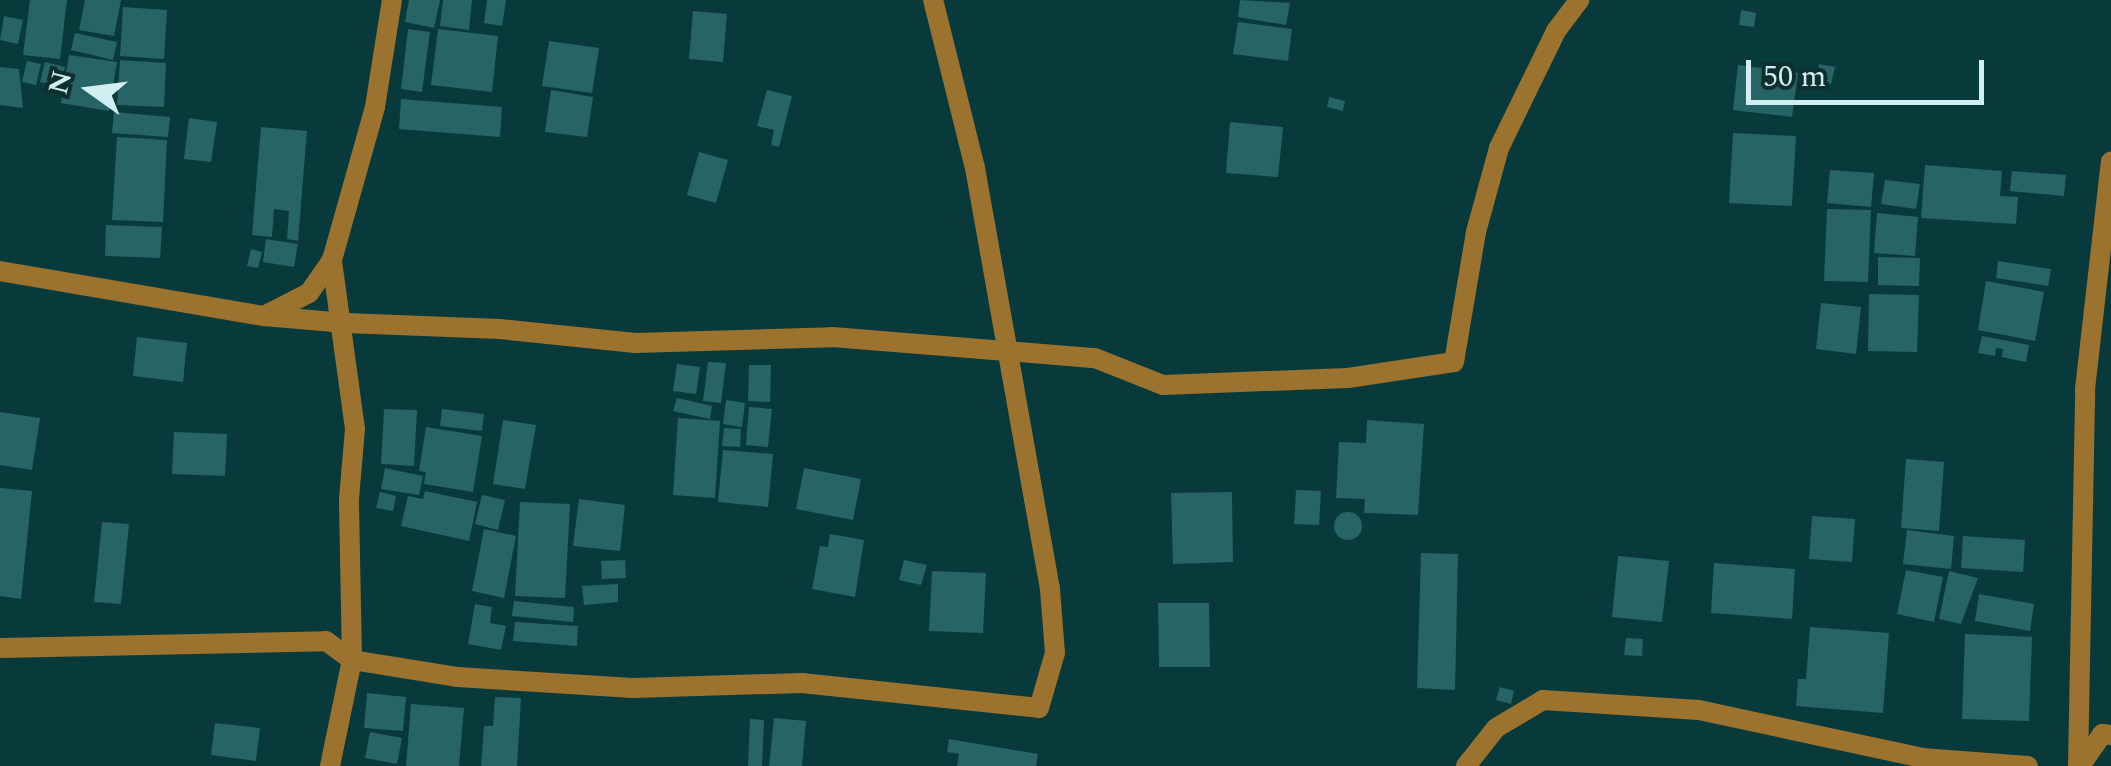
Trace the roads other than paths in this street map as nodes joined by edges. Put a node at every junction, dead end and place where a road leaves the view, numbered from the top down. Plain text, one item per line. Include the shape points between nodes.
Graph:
1 (392, 0) edge
2 (933, 0) edge
3 (1579, 0) edge
4 (2111, 160) edge
5 (332, 260) junction
6 (0, 271) edge
7 (264, 316) junction
8 (346, 323) junction
9 (1007, 352) junction
10 (0, 648) edge
11 (352, 660) junction
12 (2111, 735) edge
13 (330, 766) edge
14 (1466, 766) edge
15 (2028, 766) edge
16 (2079, 766) edge

1 - 5 street via 375,107
2 - 9 street via 975,168
3 - 9 street via 1556,31 1500,148 1476,232 1454,362 1332,379 1163,385 1095,358
4 - 16 street via 2086,388
5 - 7 street via 309,293
5 - 8 street
6 - 7 street
7 - 8 street
8 - 9 street via 635,343 832,338
8 - 11 street via 355,429 349,499
9 - 11 street via 1055,653 1039,708 802,683 634,688 457,678
10 - 11 street via 326,642
11 - 13 street
12 - 16 street via 2102,734
14 - 15 street via 1496,728 1542,700 1700,710 1922,758

